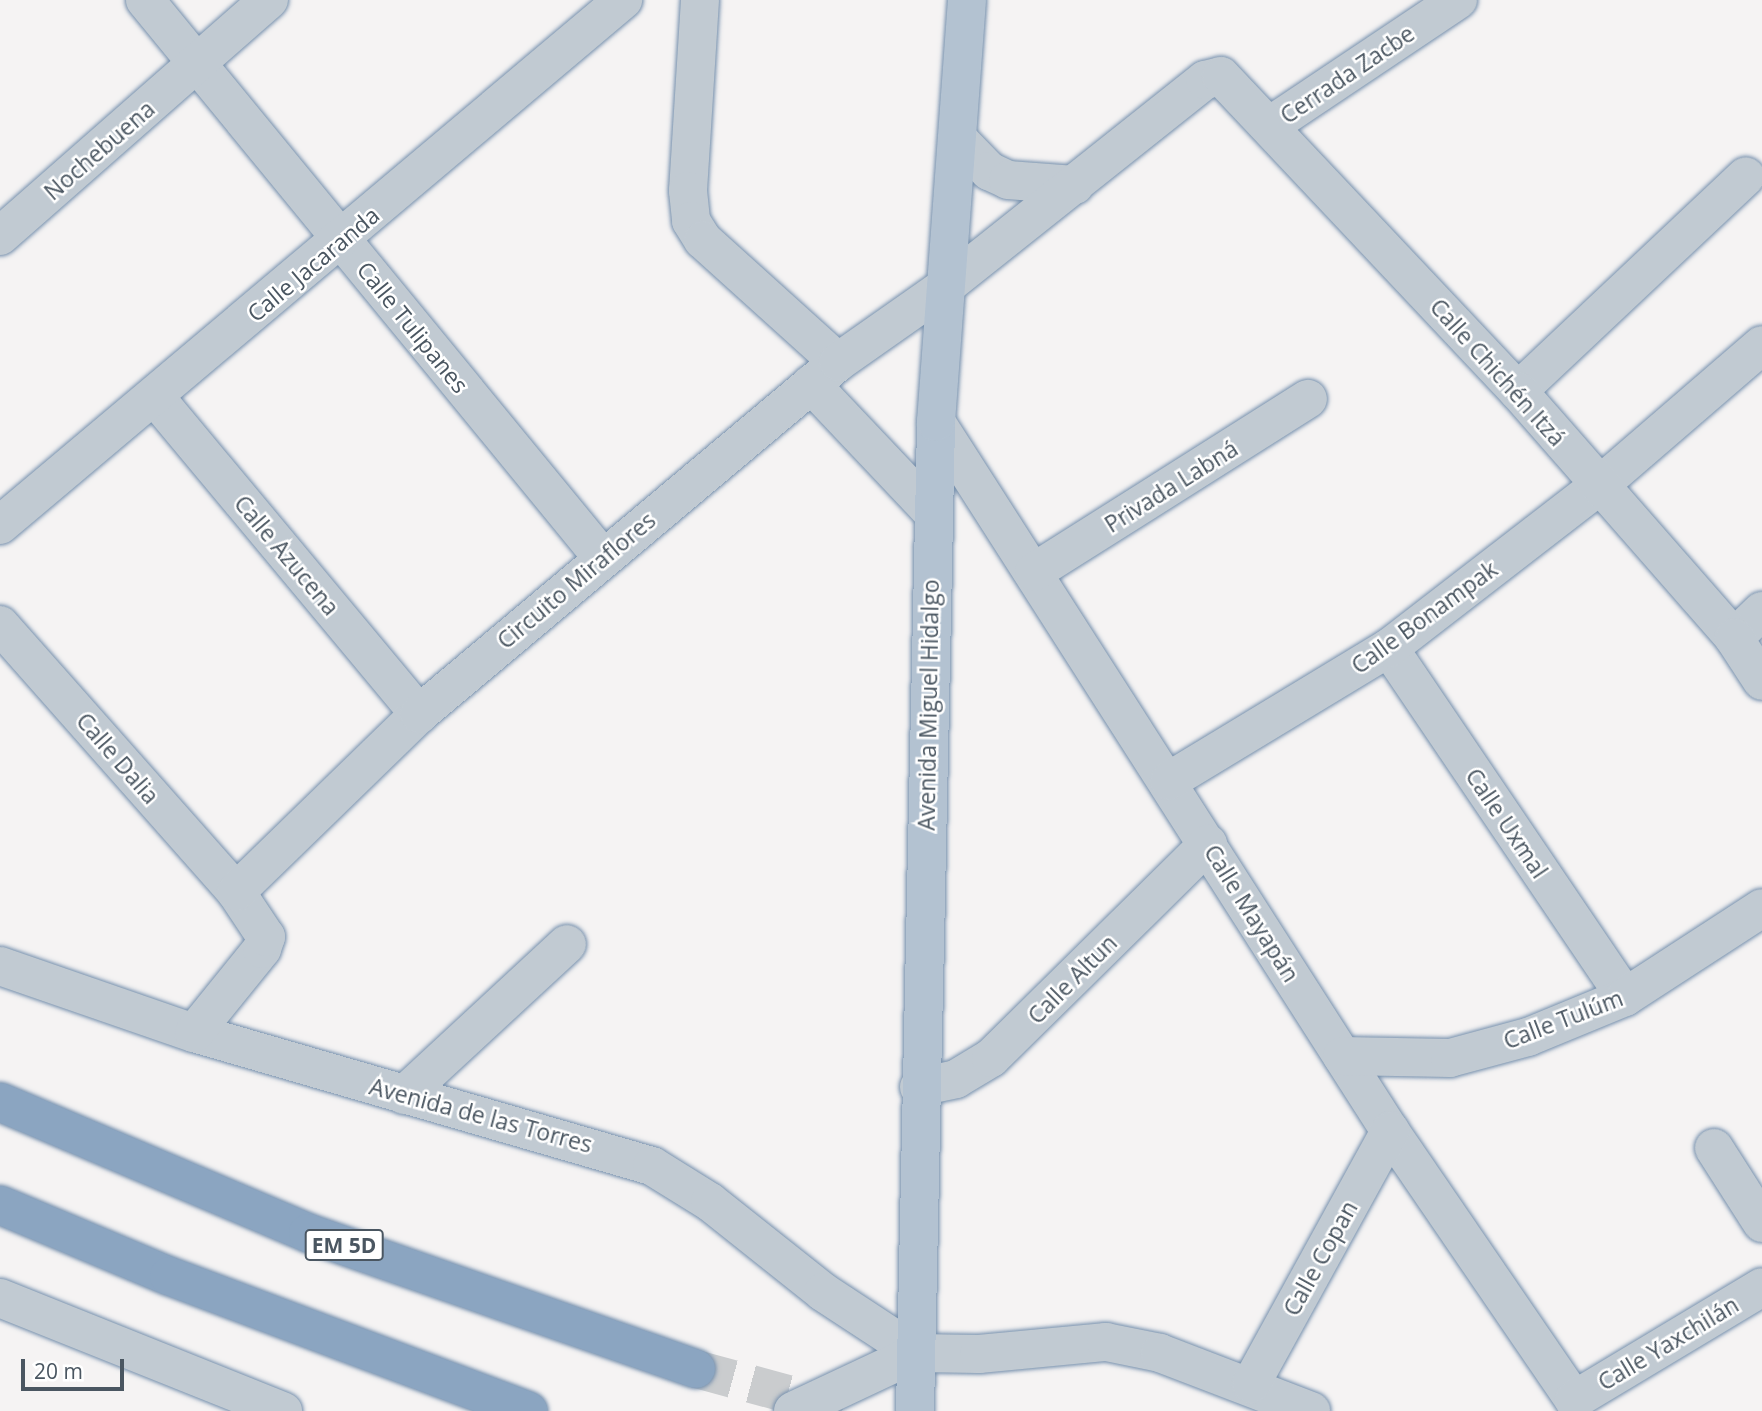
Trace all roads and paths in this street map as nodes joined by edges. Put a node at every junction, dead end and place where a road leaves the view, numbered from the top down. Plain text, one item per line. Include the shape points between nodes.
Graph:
1 (145, 0) edge
2 (269, 0) edge
3 (623, 0) edge
4 (700, 0) edge
5 (967, 0) edge
6 (1458, 0) edge
7 (198, 65) junction
8 (1221, 76) joint
9 (1271, 125) junction
10 (958, 139) junction
11 (1746, 176) dead end
12 (1075, 185) junction
13 (0, 236) edge
14 (342, 240) junction
15 (946, 286) junction
16 (1762, 345) edge
17 (824, 373) junction
18 (1518, 391) junction
19 (155, 397) junction
20 (1308, 399) dead end
21 (936, 422) junction
22 (1600, 485) junction
23 (933, 513) junction
24 (0, 525) edge
25 (601, 556) junction
26 (1034, 572) junction
27 (1762, 611) edge
28 (0, 625) edge
29 (1734, 638) junction
30 (1389, 648) junction
31 (1762, 681) edge
32 (419, 714) junction
33 (1169, 781) junction
34 (1208, 844) junction
35 (236, 892) junction
36 (1762, 908) edge
37 (567, 944) dead end
38 (0, 966) edge
39 (1625, 997) junction
40 (194, 1033) junction
41 (1342, 1056) junction
42 (919, 1087) junction
43 (404, 1095) junction
44 (0, 1102) edge
45 (1390, 1131) junction
46 (1714, 1148) dead end
47 (0, 1205) edge
48 (1762, 1223) edge
49 (1762, 1287) edge
50 (0, 1298) edge
51 (916, 1353) junction
52 (696, 1369) tunnel mouth
53 (1251, 1384) junction
54 (1574, 1399) joint
55 (283, 1411) edge
56 (528, 1411) edge
57 (793, 1411) edge
58 (915, 1411) edge
59 (1311, 1411) edge

1 - 7 street, Calle Tulipanes
2 - 7 street, Nochebuena
3 - 14 street, Calle Jacaranda
4 - 17 street via 688,191 691,221
5 - 10 main road, Avenida Miguel Hidalgo
6 - 9 street, Cerrada Zacbe
7 - 13 street, Nochebuena
7 - 14 street, Calle Tulipanes
8 - 9 street, Calle Chichén Itzá
8 - 12 street, Circuito Miraflores via 1205,80
9 - 18 street, Calle Chichén Itzá
10 - 12 street via 989,171 1008,180
10 - 15 main road, Avenida Miguel Hidalgo
11 - 18 street
12 - 15 street, Circuito Miraflores
14 - 19 street, Calle Jacaranda
14 - 25 street, Calle Tulipanes
15 - 17 street, Circuito Miraflores
15 - 21 main road, Avenida Miguel Hidalgo
16 - 22 street, Calle Bonampak
17 - 23 street
17 - 25 street, Circuito Miraflores
18 - 22 street, Calle Chichén Itzá
19 - 24 street, Calle Jacaranda
19 - 32 street, Calle Azucena
20 - 26 street, Privada Labná
21 - 23 main road, Avenida Miguel Hidalgo
21 - 26 street, Calle Mayapán
22 - 29 street, Calle Chichén Itzá
22 - 30 street, Calle Bonampak
23 - 42 main road, Avenida Miguel Hidalgo
25 - 32 street, Circuito Miraflores
26 - 33 street, Calle Mayapán
27 - 29 street
28 - 35 street, Calle Dalia
29 - 31 street, Calle Chichén Itzá
30 - 33 street, Calle Bonampak
30 - 39 street, Calle Uxmal
32 - 35 street, Circuito Miraflores
33 - 34 street, Calle Mayapán
34 - 41 street, Calle Mayapán
34 - 42 street, Calle Altun via 991,1058 957,1079
35 - 40 street via 266,937 262,949
36 - 39 street, Calle Tulúm
37 - 43 street
38 - 40 street, Avenida de las Torres
39 - 41 street, Calle Tulúm via 1528,1037 1450,1058
40 - 43 street, Avenida de las Torres
41 - 45 street, Calle Mayapán
42 - 51 main road, Avenida Miguel Hidalgo
43 - 51 street, Avenida de las Torres via 652,1166 710,1202 823,1292
44 - 52 highway, EM 5D via 308,1233
45 - 53 street, Calle Copan
45 - 54 street, Calle Mayapán
46 - 48 street
47 - 56 highway via 169,1276
49 - 54 street, Calle Yaxchilán
50 - 55 street
51 - 53 street via 979,1354 1105,1342 1160,1353
51 - 57 street
51 - 58 main road, Avenida Miguel Hidalgo
53 - 59 street

